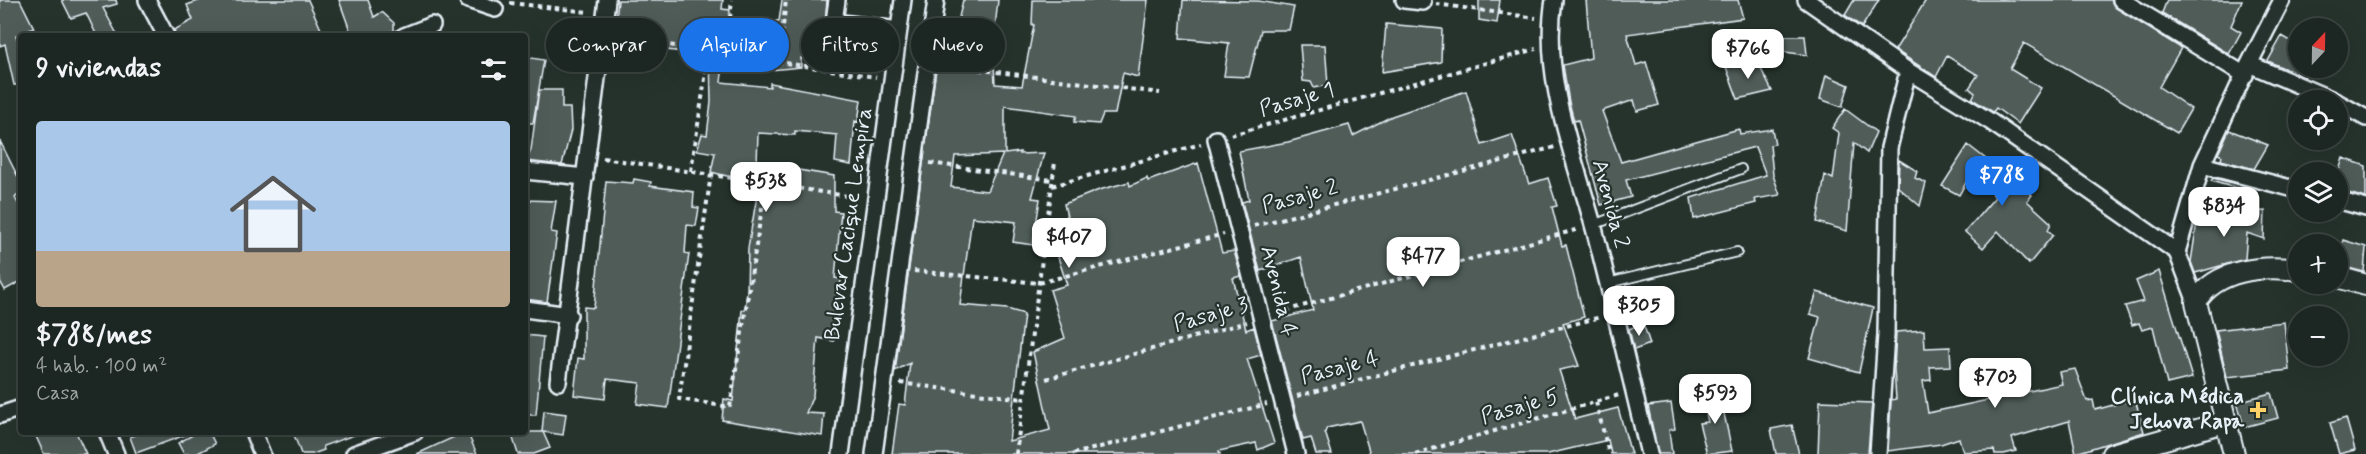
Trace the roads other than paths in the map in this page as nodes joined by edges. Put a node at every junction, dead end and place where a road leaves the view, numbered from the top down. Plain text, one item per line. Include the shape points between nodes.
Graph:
1 (468, 0) edge
2 (837, 0) edge
3 (903, 0) edge
4 (936, 0) edge
5 (1404, 0) edge
6 (1554, 0) edge
7 (1806, 0) edge
8 (2121, 0) edge
9 (2282, 0) edge
10 (150, 1) edge
11 (1423, 2) road end
12 (2139, 4) edge
13 (497, 6) road end
14 (606, 7) edge
15 (835, 18) edge
16 (432, 25) dead end
17 (899, 30) edge
18 (165, 33) edge
19 (412, 33) edge
20 (2247, 69) junction
21 (1908, 71) junction
22 (893, 72) edge
23 (2305, 90) edge
24 (2348, 108) edge
25 (2366, 118) edge
26 (1216, 139) road end
27 (2202, 165) junction
28 (1742, 170) dead end
29 (528, 171) edge
30 (585, 177) junction
31 (2288, 187) edge
32 (2348, 203) edge
33 (2366, 208) edge
34 (1593, 225) junction
35 (1737, 252) dead end
36 (2177, 252) junction
37 (2288, 269) edge
38 (2348, 280) edge
39 (1608, 283) junction
40 (2366, 285) edge
41 (2196, 302) junction
42 (528, 309) edge
43 (569, 315) junction
44 (558, 382) dead end
45 (18, 409) edge
46 (0, 415) edge
47 (2225, 422) junction
48 (108, 435) edge
49 (254, 435) edge
50 (385, 437) edge
51 (116, 454) edge
52 (262, 454) edge
53 (354, 454) edge
54 (841, 454) edge
55 (874, 454) edge
56 (1296, 454) edge
57 (1649, 454) edge
58 (1878, 454) edge
59 (2112, 454) edge
60 (2234, 454) edge

1 - 13 street
2 - 15 street
3 - 17 street, Bulevar Cacique Lempira
4 - 55 street
5 - 11 street
6 - 34 street, Avenida 2 via 1551,65
7 - 21 street
8 - 12 street
9 - 20 street
10 - 18 street
12 - 20 street
14 - 30 street
16 - 19 street
20 - 23 street
20 - 27 street
21 - 36 street via 1991,122
21 - 58 street via 1889,148 1886,335
22 - 54 street, Bulevar Cacique Lempira
24 - 25 street
26 - 56 street, Avenida 4
27 - 31 street
27 - 36 street
28 - 34 lane
29 - 30 street
30 - 43 street
32 - 33 street
34 - 39 street, Avenida 2
35 - 39 lane
36 - 41 street
37 - 41 street via 2272,267 2213,283
38 - 40 street
39 - 57 street, Avenida 2
41 - 47 street
42 - 43 street
43 - 44 street
45 - 46 street
47 - 59 street
47 - 60 street
48 - 51 street
49 - 52 street
50 - 53 street

